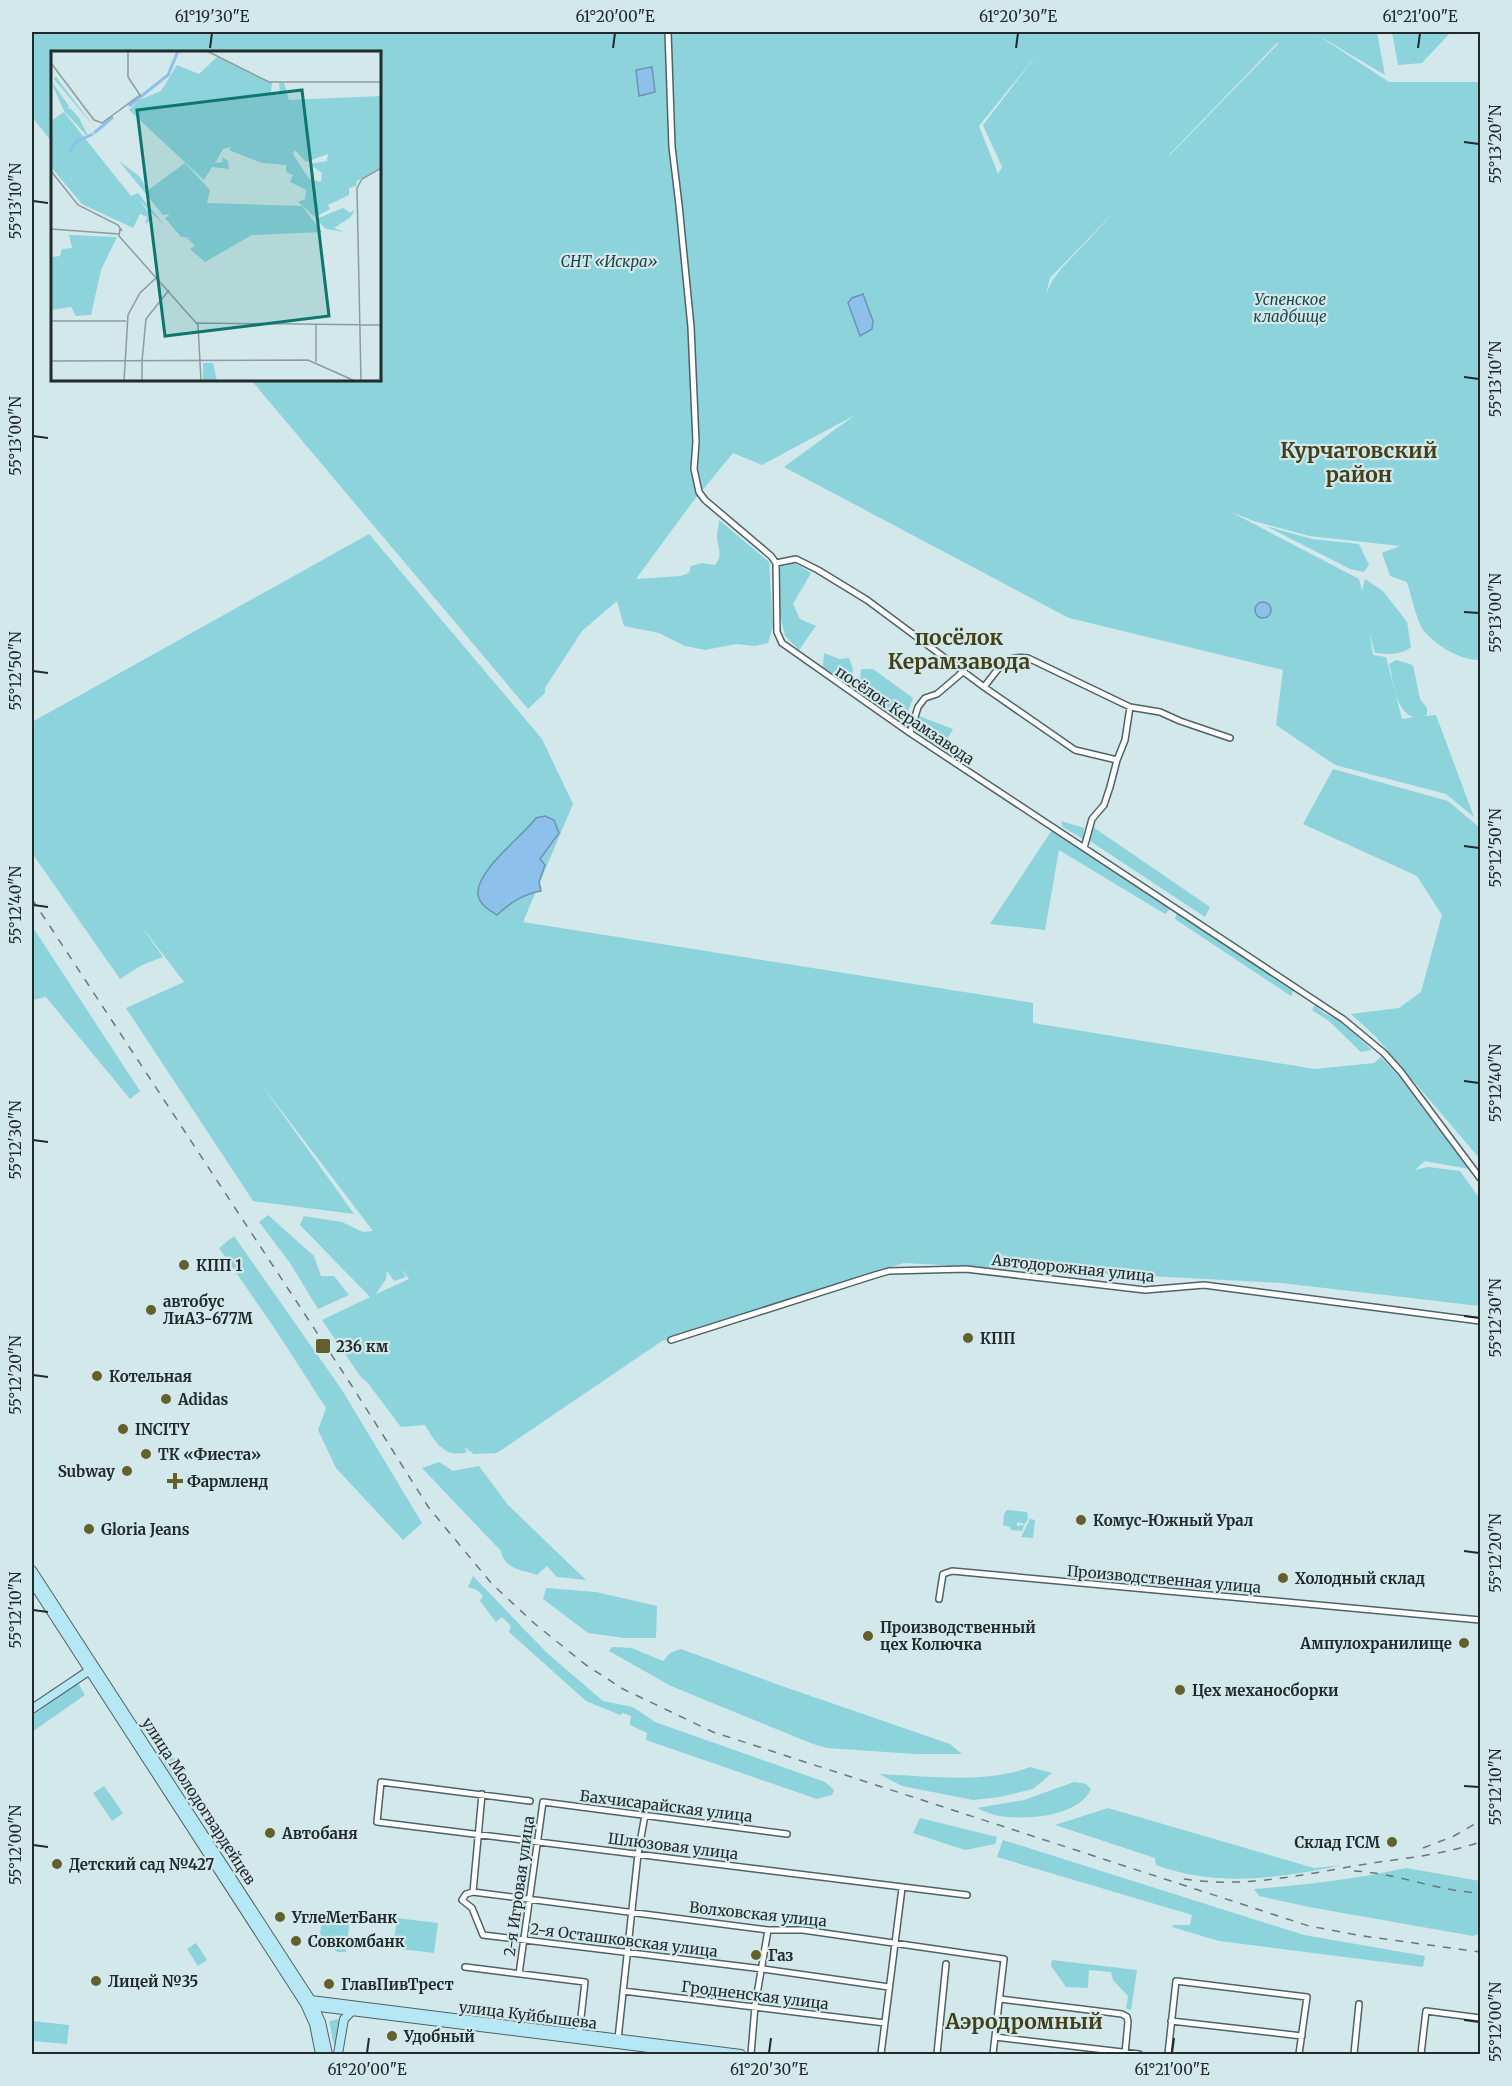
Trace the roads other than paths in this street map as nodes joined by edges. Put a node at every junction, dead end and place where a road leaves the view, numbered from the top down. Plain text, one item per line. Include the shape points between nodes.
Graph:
1 (668, 32) edge
2 (776, 563) junction
3 (964, 671) junction
4 (984, 687) junction
5 (1130, 706) junction
6 (910, 733) junction
7 (1230, 738) dead end
8 (1117, 760) junction
9 (1084, 848) junction
10 (1480, 1178) edge
11 (1480, 1320) edge
12 (671, 1340) dead end
13 (32, 1570) edge
14 (32, 1582) edge
15 (939, 1599) dead end
16 (1480, 1620) edge
17 (92, 1668) junction
18 (32, 1709) edge
19 (482, 1794) junction
20 (530, 1801) dead end
21 (543, 1802) joint
22 (645, 1815) junction
23 (479, 1834) junction
24 (787, 1834) dead end
25 (538, 1841) junction
26 (638, 1854) junction
27 (902, 1888) junction
28 (473, 1892) junction
29 (967, 1895) dead end
30 (530, 1899) junction
31 (632, 1911) junction
32 (768, 1930) junction
33 (523, 1940) junction
34 (894, 1944) junction
35 (627, 1953) junction
36 (946, 1965) dead end
37 (465, 1967) dead end
38 (763, 1969) junction
39 (519, 1974) junction
40 (889, 1987) junction
41 (623, 1991) junction
42 (1000, 1999) junction
43 (311, 2004) junction
44 (1359, 2004) dead end
45 (755, 2006) junction
46 (350, 2013) junction
47 (1480, 2018) edge
48 (431, 2019) junction
49 (1171, 2021) junction
50 (885, 2023) junction
51 (485, 2026) junction
52 (579, 2035) junction
53 (1302, 2036) junction
54 (995, 2037) junction
55 (617, 2042) junction
56 (1125, 2053) junction
57 (320, 2055) edge
58 (328, 2055) edge
59 (338, 2055) edge
60 (697, 2055) edge
61 (741, 2055) edge
62 (751, 2055) edge
63 (881, 2055) edge
64 (937, 2055) edge
65 (993, 2055) edge
66 (1139, 2055) edge
67 (1168, 2055) edge
68 (1299, 2055) edge
69 (1354, 2055) edge
70 (1421, 2055) edge

1 - 2 street via 672,147 689,302 694,469 705,500
2 - 3 street via 796,559 818,570 867,600
2 - 6 street, посёлок Керамзавода via 777,632 782,643
3 - 4 street
3 - 6 street via 937,694 925,698
4 - 5 street via 1008,659 1018,656
4 - 8 street via 1075,750
5 - 7 street via 1160,712
5 - 8 street via 1125,740
6 - 9 street, посёлок Керамзавода
8 - 9 street via 1104,806 1092,819
9 - 10 street via 1343,1019 1384,1053
11 - 12 street, Автодорожная улица via 1204,1285 1145,1290 966,1269 906,1270 874,1275
13 - 17 main road, улица Молодогвардейцев
14 - 17 main road, улица Молодогвардейцев
15 - 16 street, Производственная улица via 943,1574 952,1571
17 - 18 main road
17 - 43 main road, улица Молодогвардейцев
19 - 20 street
19 - 23 street
19 - 23 street, Шлюзовая улица via 381,1782 377,1822
21 - 22 street, Бахчисарайская улица
21 - 25 street, 2-я Игровая улица
22 - 24 street, Бахчисарайская улица
22 - 26 street
23 - 25 street, Шлюзовая улица
23 - 28 street
25 - 26 street, Шлюзовая улица
25 - 30 street, 2-я Игровая улица
26 - 27 street, Шлюзовая улица
26 - 31 street
27 - 29 street, Шлюзовая улица
27 - 34 street
28 - 30 street, Волховская улица
28 - 33 street, 2-я Осташковская улица via 462,1900 472,1908 483,1935
30 - 31 street, Волховская улица
30 - 33 street, 2-я Игровая улица
31 - 32 street, Волховская улица
31 - 35 street
32 - 34 street, Волховская улица via 803,1930
32 - 38 street
33 - 35 street, 2-я Осташковская улица
33 - 39 street, 2-я Игровая улица
34 - 40 street
34 - 42 street, Волховская улица via 1005,1959
35 - 38 street, 2-я Осташковская улица
35 - 41 street
36 - 64 street
37 - 39 street
38 - 40 street, 2-я Осташковская улица
38 - 45 street
39 - 52 street via 585,1982
40 - 50 street
41 - 45 street, Гродненская улица
41 - 55 street
42 - 54 street
42 - 56 street via 1122,2014 1128,2022
43 - 46 main road, улица Куйбышева
43 - 48 main road, улица Куйбышева
43 - 57 main road, улица Молодогвардейцев
43 - 58 main road, улица Молодогвардейцев via 325,2034
44 - 69 street
45 - 50 street, Гродненская улица
45 - 62 street
46 - 48 main road, улица Куйбышева
46 - 59 main road via 344,2019
47 - 70 street via 1426,2011
48 - 51 main road, улица Куйбышева
49 - 53 street
49 - 53 street via 1176,1981 1307,1997
49 - 67 street
50 - 63 street
51 - 52 main road, улица Куйбышева
51 - 55 main road, улица Куйбышева
52 - 55 main road, улица Куйбышева
53 - 68 street
54 - 56 street
54 - 65 street
55 - 60 main road, улица Куйбышева
55 - 61 main road, улица Куйбышева
56 - 66 street

